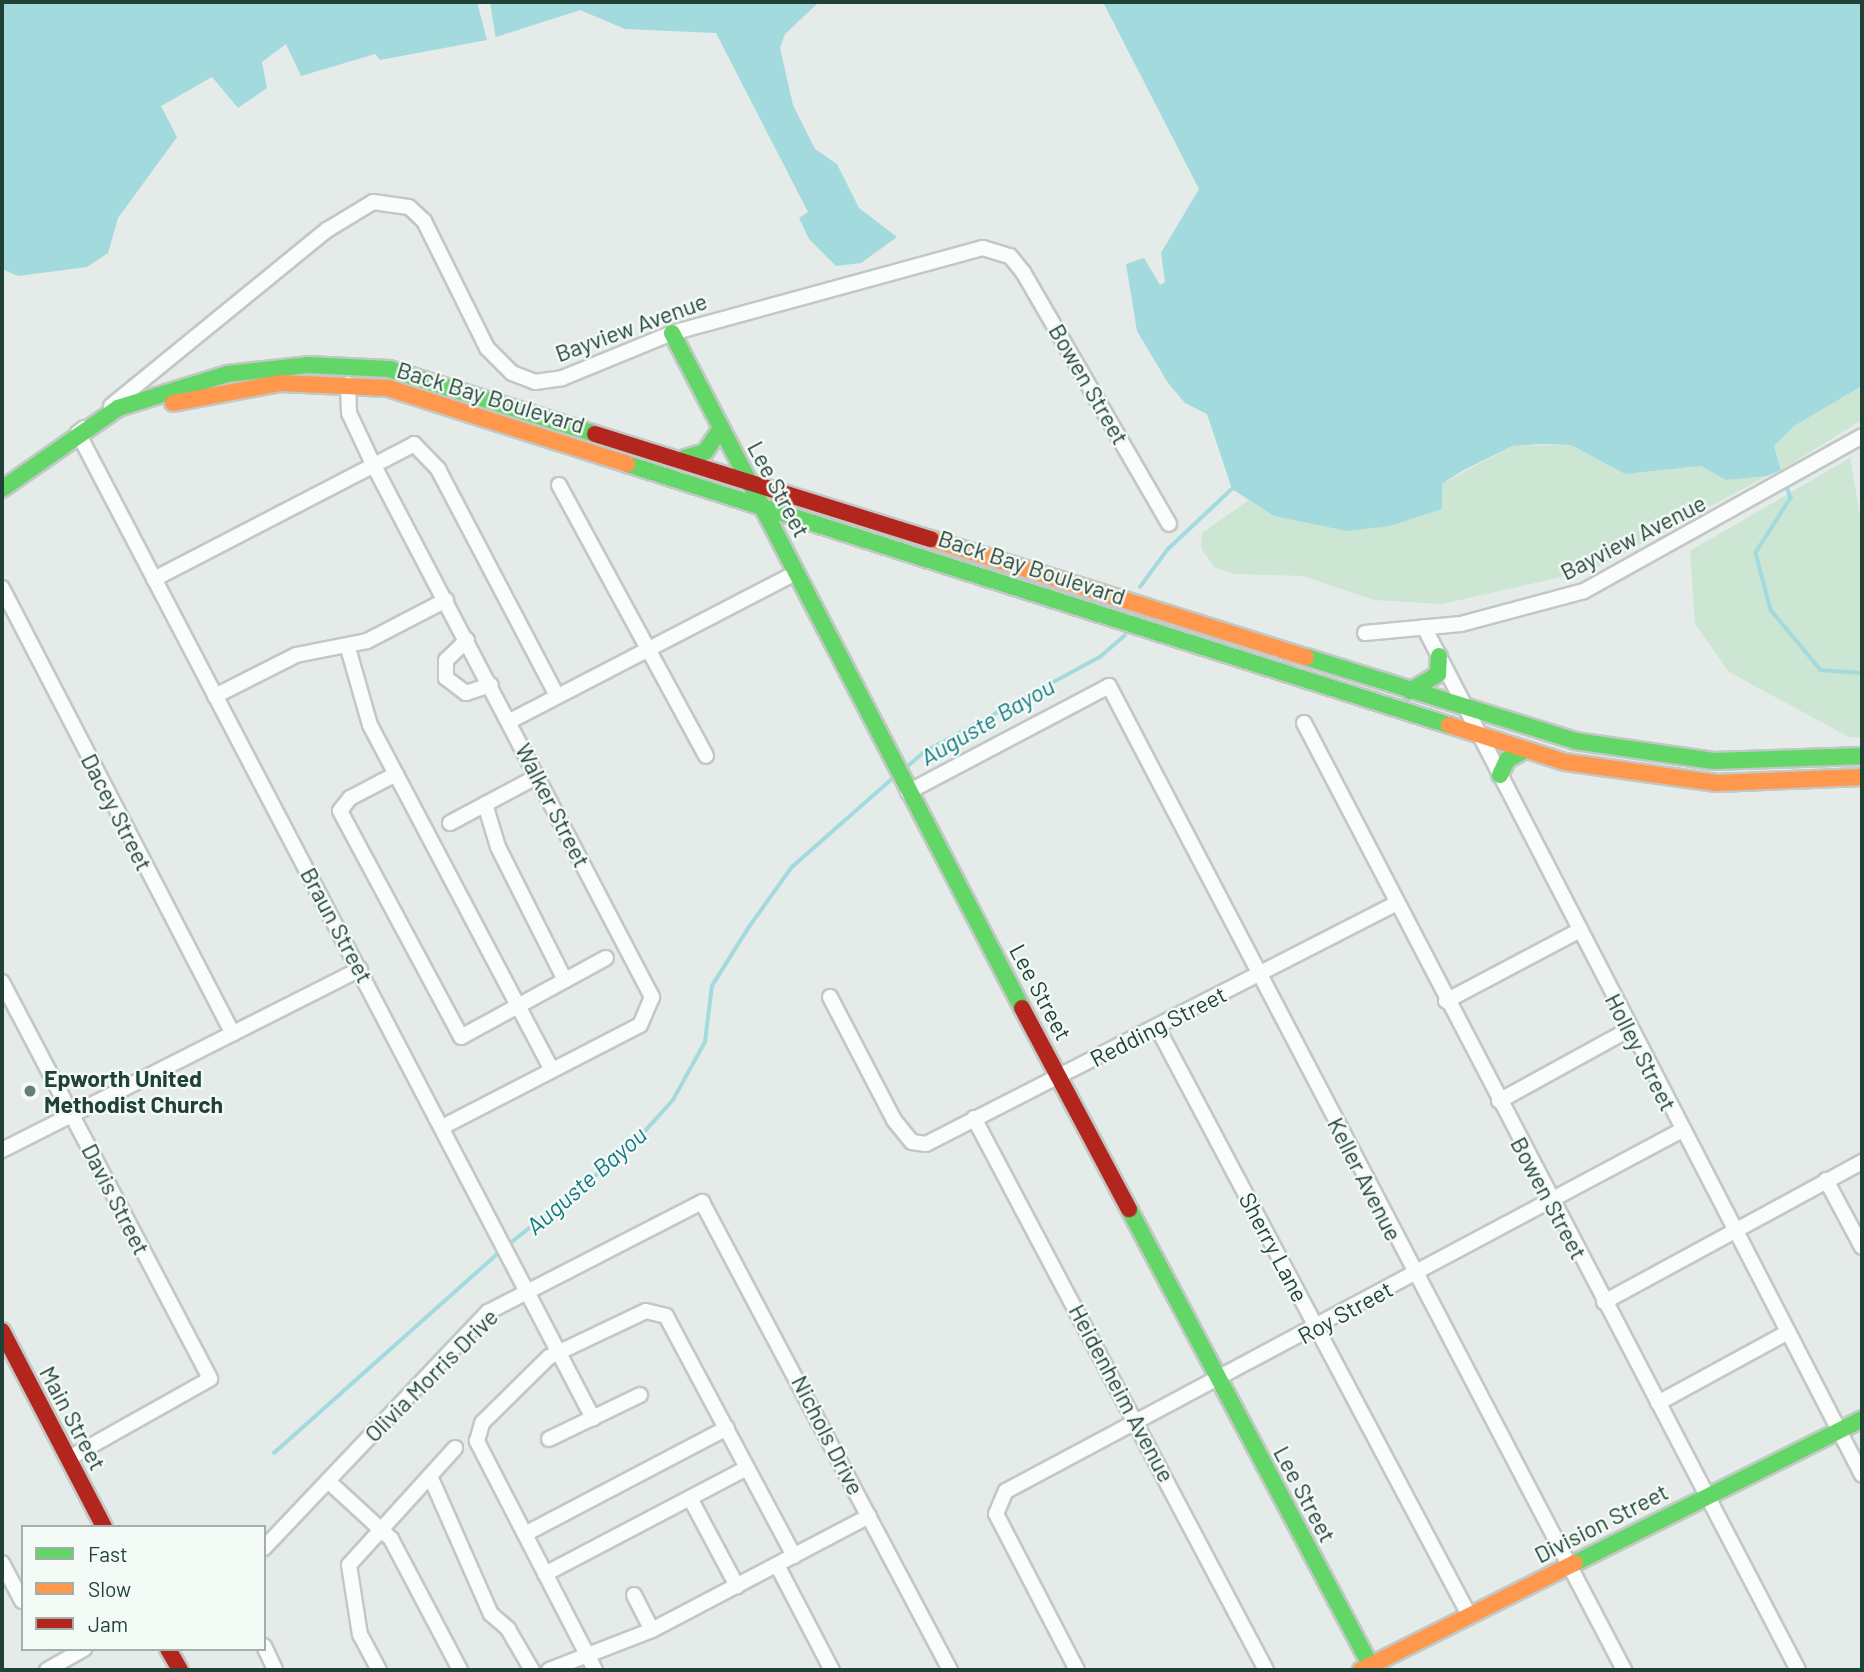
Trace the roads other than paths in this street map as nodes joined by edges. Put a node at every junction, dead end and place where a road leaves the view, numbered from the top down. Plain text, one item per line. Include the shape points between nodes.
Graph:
1 (1000, 252) joint
2 (672, 333) junction
3 (348, 384) junction
4 (721, 428) junction
5 (78, 433) junction
6 (1862, 436) edge
7 (685, 458) junction
8 (373, 464) junction
9 (748, 478) junction
10 (559, 485) dead end
11 (2, 489) edge
12 (762, 506) junction
13 (813, 521) junction
14 (1169, 524) dead end
15 (787, 554) junction
16 (797, 572) junction
17 (154, 579) junction
18 (2, 588) edge
19 (446, 600) junction
20 (1424, 627) junction
21 (1365, 633) dead end
22 (467, 640) junction
23 (348, 648) junction
24 (648, 648) junction
25 (1439, 656) junction
26 (491, 685) junction
27 (1410, 691) junction
28 (215, 696) junction
29 (557, 696) junction
30 (1468, 710) junction
31 (510, 721) junction
32 (1304, 723) dead end
33 (1480, 737) junction
34 (1525, 750) junction
35 (706, 756) dead end
36 (1862, 756) edge
37 (396, 775) junction
38 (1500, 775) junction
39 (538, 776) junction
40 (1862, 777) edge
41 (906, 788) junction
42 (485, 804) junction
43 (450, 823) dead end
44 (1395, 904) junction
45 (1578, 931) junction
46 (606, 958) dead end
47 (360, 969) junction
48 (1259, 973) junction
49 (565, 980) junction
50 (2, 982) edge
51 (830, 997) dead end
52 (1446, 1001) junction
53 (519, 1006) junction
54 (1157, 1027) junction
55 (1630, 1029) junction
56 (233, 1034) junction
57 (552, 1069) junction
58 (1060, 1076) junction
59 (1499, 1101) junction
60 (73, 1115) junction
61 (974, 1118) junction
62 (442, 1127) junction
63 (1682, 1130) junction
64 (2, 1150) edge
65 (1862, 1162) edge
66 (1826, 1180) junction
67 (702, 1202) joint
68 (1551, 1202) junction
69 (1735, 1229) junction
70 (1862, 1247) edge
71 (1414, 1274) junction
72 (526, 1291) junction
73 (1604, 1302) junction
74 (1317, 1327) junction
75 (2, 1331) edge
76 (1787, 1332) junction
77 (559, 1352) junction
78 (1219, 1381) junction
79 (640, 1395) dead end
80 (1658, 1403) junction
81 (593, 1418) junction
82 (1862, 1419) edge
83 (1139, 1423) junction
84 (727, 1429) junction
85 (1839, 1431) junction
86 (549, 1439) dead end
87 (455, 1448) dead end
88 (69, 1458) junction
89 (747, 1468) junction
90 (1862, 1475) edge
91 (430, 1476) junction
92 (328, 1481) junction
93 (1706, 1495) junction
94 (690, 1498) junction
95 (869, 1516) junction
96 (103, 1525) edge
97 (381, 1530) junction
98 (524, 1534) junction
99 (266, 1546) edge
100 (794, 1556) junction
101 (2, 1563) edge
102 (777, 1565) junction
103 (1568, 1565) junction
104 (545, 1574) junction
105 (737, 1586) junction
106 (634, 1595) dead end
107 (21, 1599) edge
108 (1469, 1615) junction
109 (652, 1630) junction
110 (266, 1650) edge
111 (80, 1651) edge
112 (169, 1651) edge
113 (586, 1653) junction
114 (1368, 1669) edge
115 (47, 1670) edge
116 (180, 1670) edge
117 (275, 1670) edge
118 (379, 1670) edge
119 (460, 1670) edge
120 (532, 1670) edge
121 (549, 1670) edge
122 (595, 1670) edge
123 (832, 1670) edge
124 (950, 1670) edge
125 (1077, 1670) edge
126 (1266, 1670) edge
127 (1624, 1670) edge
128 (1798, 1670) edge

1 - 2 street, Bayview Avenue via 959,252
1 - 14 street, Bowen Street via 1023,272
2 - 4 main road, Lee Street
2 - 5 street, Bayview Avenue via 562,378 535,382 512,373 487,348 424,220 389,200 373,202 327,230
3 - 5 main road, Back Bay Boulevard via 235,388
3 - 8 street, Walker Street via 349,413
3 - 12 main road, Back Bay Boulevard via 430,400
4 - 7 main road via 705,452
4 - 9 main road, Lee Street
5 - 7 main road, Back Bay Boulevard via 118,408 227,374 351,365 437,379
5 - 11 main road, Bayview Avenue
5 - 17 street, Braun Street
6 - 20 street, Bayview Avenue via 1584,591 1506,615
7 - 9 main road, Back Bay Boulevard
8 - 17 street
8 - 19 street, Walker Street
8 - 29 street via 414,444 432,460
9 - 12 main road, Lee Street
9 - 27 main road, Back Bay Boulevard
10 - 24 street
12 - 13 main road, Back Bay Boulevard
12 - 15 main road, Lee Street
13 - 15 main road via 798,528
13 - 33 main road, Back Bay Boulevard
15 - 16 main road, Lee Street
16 - 24 street
16 - 41 main road, Lee Street
17 - 28 street, Braun Street
18 - 56 street, Dacey Street
19 - 22 street, Walker Street
19 - 23 street
20 - 21 street, Bayview Avenue
20 - 25 street, Holley Street
22 - 26 street, Walker Street
22 - 26 street via 446,660 446,678 466,693
23 - 28 street via 296,655
23 - 37 street via 363,709
24 - 29 street
24 - 35 street
25 - 27 main road via 1438,674
25 - 30 street, Holley Street
26 - 31 street, Walker Street
27 - 30 main road, Back Bay Boulevard
28 - 47 street, Braun Street
29 - 31 street
30 - 33 street, Holley Street
30 - 36 main road, Back Bay Boulevard via 1575,741 1669,758 1762,763
31 - 39 street, Walker Street
32 - 44 street, Bowen Street
33 - 34 main road, Back Bay Boulevard
33 - 38 street, Holley Street
34 - 38 main road via 1507,760
34 - 40 main road, Back Bay Boulevard via 1672,780 1766,784
37 - 53 street
37 - 53 street via 350,798 340,811 342,819 461,1037
38 - 45 street, Holley Street
39 - 42 street
39 - 57 street, Walker Street via 652,997 640,1025
41 - 48 street, Keller Avenue via 1109,686
41 - 58 main road, Lee Street
42 - 43 street
42 - 49 street via 498,847
44 - 48 street, Redding Street
44 - 52 street, Bowen Street
45 - 52 street
45 - 55 street, Holley Street
46 - 49 street
47 - 56 street
47 - 62 street, Braun Street
48 - 54 street, Redding Street
48 - 71 street, Keller Avenue
49 - 53 street
50 - 60 street, Davis Street
51 - 61 street, Redding Street via 894,1120 919,1144
52 - 59 street, Bowen Street
53 - 57 street
54 - 58 street, Redding Street
54 - 74 street, Sherry Lane
55 - 59 street
55 - 63 street, Holley Street
56 - 60 street
57 - 62 street, Walker Street
58 - 61 street, Redding Street
58 - 78 main road, Lee Street
59 - 68 street, Bowen Street
60 - 64 street
60 - 88 street, Davis Street via 210,1379
61 - 83 street, Heidenheim Avenue
62 - 72 street, Braun Street
63 - 68 street, Roy Street
63 - 69 street, Holley Street
65 - 66 street
66 - 69 street
66 - 70 street
67 - 72 street, Olivia Morris Drive
67 - 95 street, Nichols Drive
68 - 71 street, Roy Street
68 - 73 street, Bowen Street
69 - 73 street
69 - 76 street, Holley Street
71 - 74 street, Roy Street
71 - 103 street, Keller Avenue
72 - 77 street, Braun Street
72 - 92 street, Olivia Morris Drive via 480,1320
73 - 80 street, Bowen Street
74 - 78 street, Roy Street
74 - 108 street, Sherry Lane
75 - 88 main road, Main Street
76 - 80 street
76 - 85 street, Holley Street
77 - 81 street, Braun Street
77 - 84 street via 646,1311 660,1313
77 - 98 street via 533,1371 477,1436
78 - 83 street, Roy Street
78 - 114 main road, Lee Street
79 - 81 street
80 - 93 street, Bowen Street
81 - 86 street
82 - 85 main road, Division Street
83 - 125 street, Roy Street via 1006,1491 996,1514
83 - 126 street, Heidenheim Avenue
84 - 89 street
84 - 98 street
85 - 90 street, Holley Street
85 - 93 main road, Division Street
87 - 91 street
88 - 96 main road, Main Street
89 - 94 street
89 - 100 street
91 - 97 street
91 - 120 street via 491,1614 509,1629
92 - 97 street
92 - 99 street, Olivia Morris Drive
93 - 103 main road, Division Street
93 - 128 street, Bowen Street
94 - 104 street
94 - 105 street
95 - 100 street
95 - 124 street, Nichols Drive
97 - 118 street via 352,1559 348,1572 360,1635
97 - 119 street
98 - 104 street
100 - 102 street
101 - 107 street
102 - 105 street
102 - 123 street
103 - 108 main road, Division Street
103 - 127 street, Keller Avenue
104 - 113 street
105 - 109 street
106 - 109 street
108 - 114 main road, Division Street
109 - 113 street
110 - 117 street
111 - 115 street
112 - 116 main road
113 - 121 street
113 - 122 street

